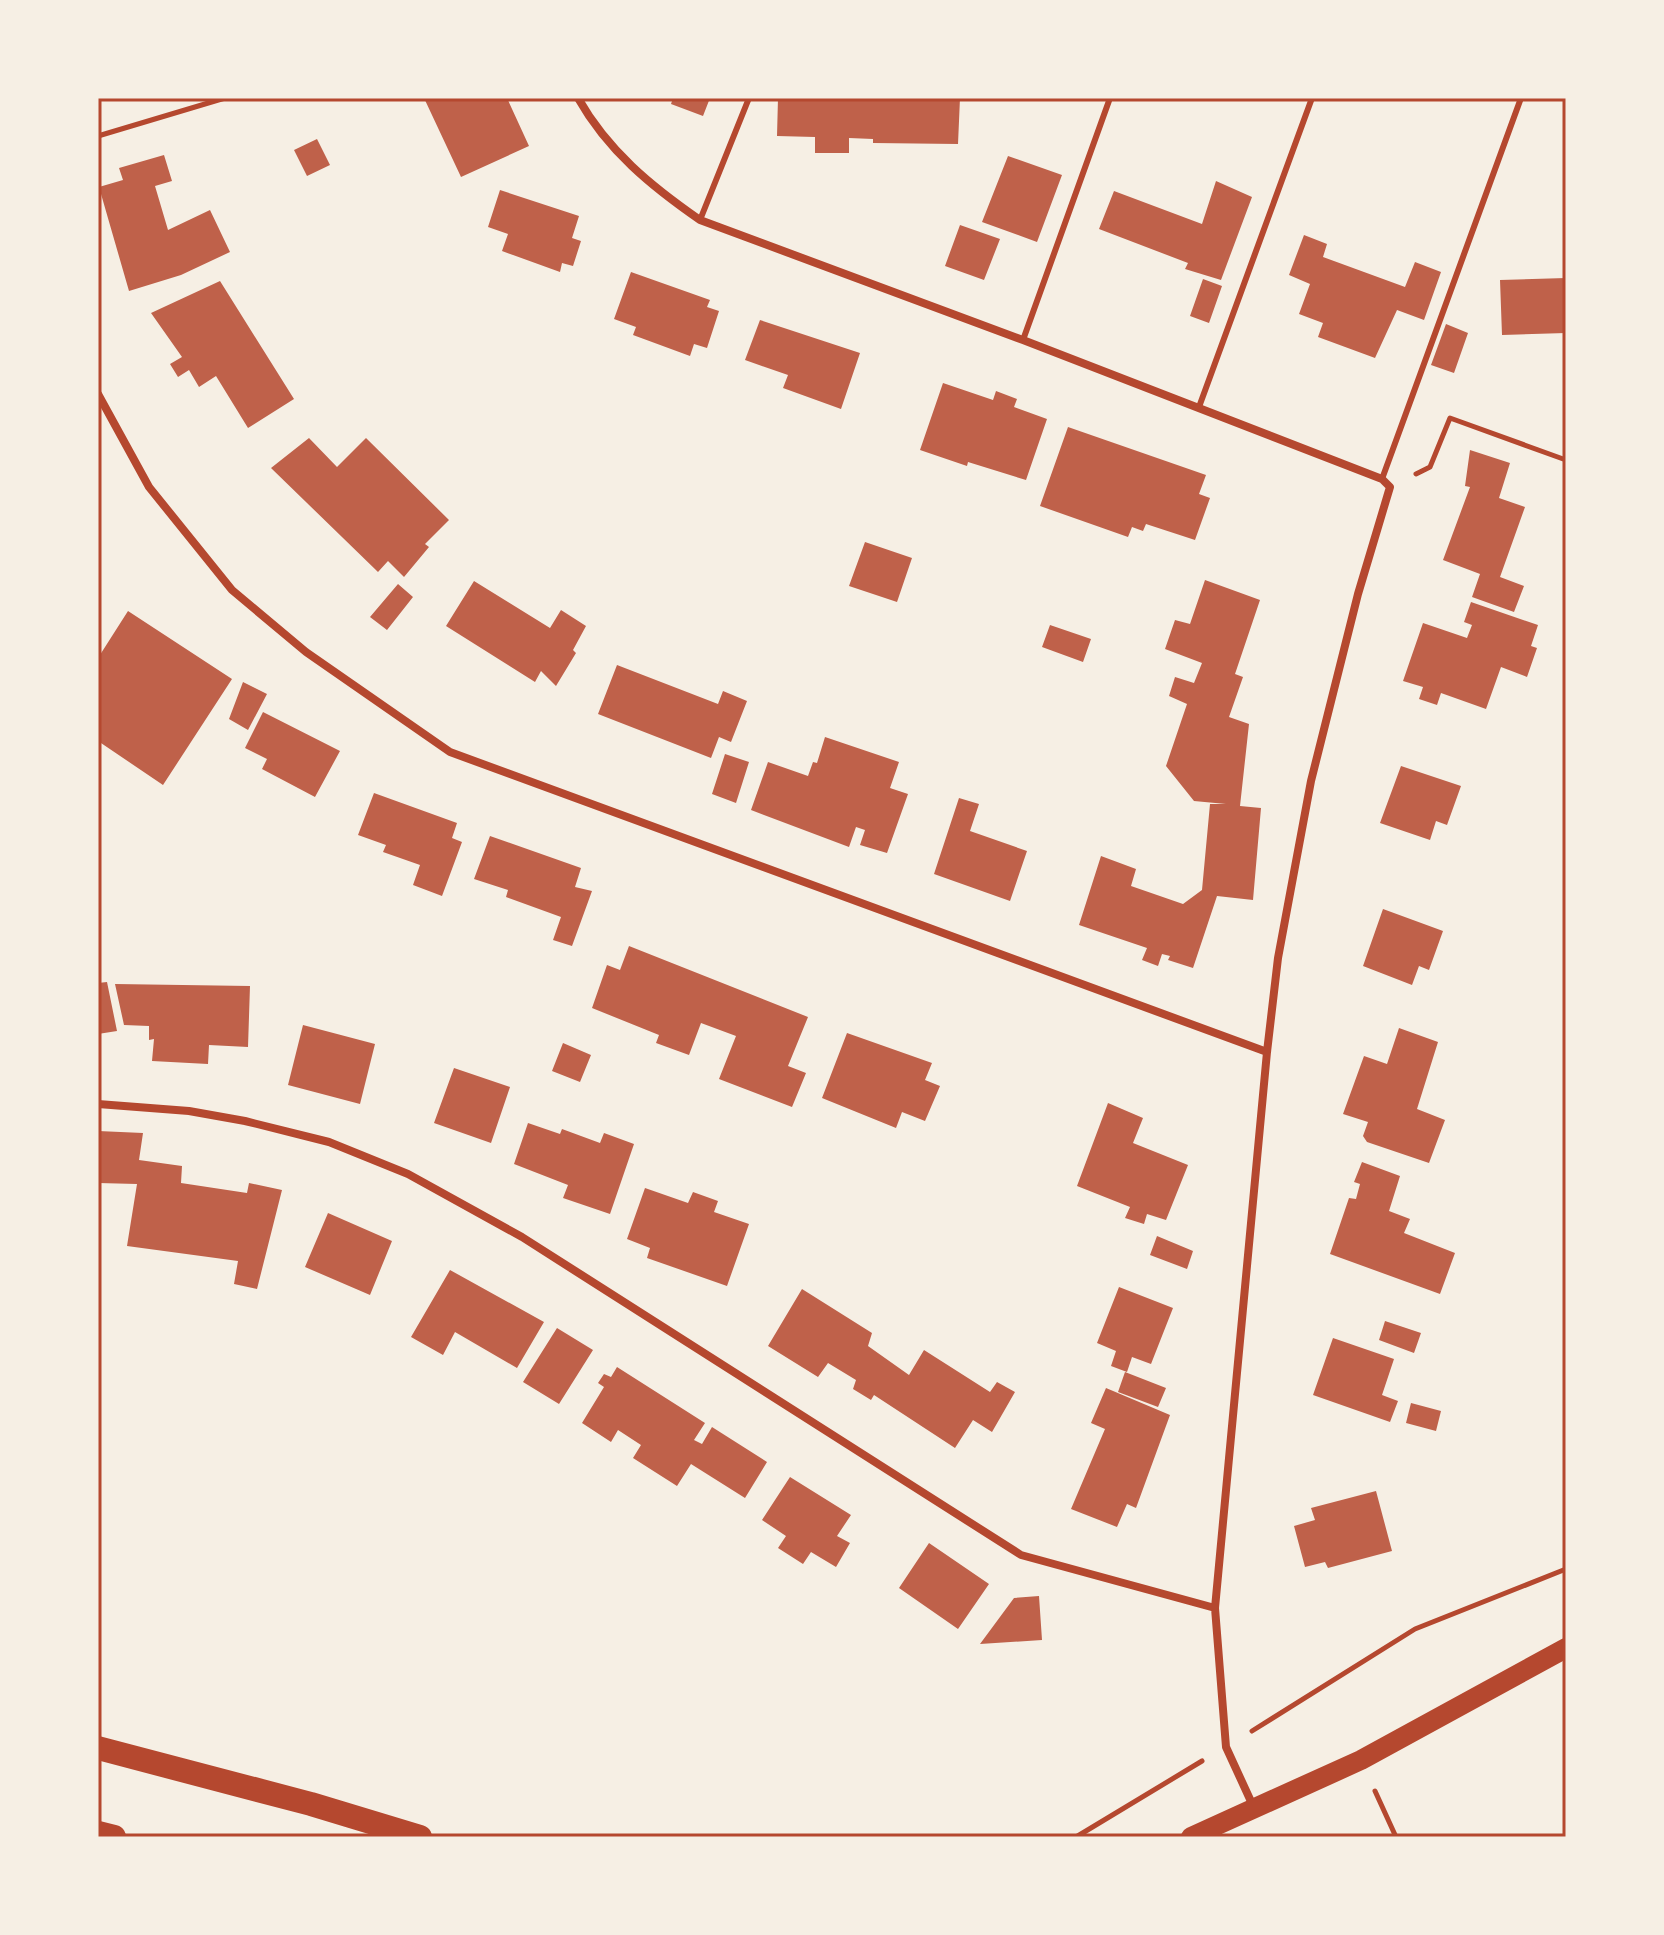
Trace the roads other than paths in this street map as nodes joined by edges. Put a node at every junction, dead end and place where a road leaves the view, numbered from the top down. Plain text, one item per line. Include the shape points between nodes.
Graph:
1 (578, 98) edge
2 (749, 98) edge
3 (1110, 98) edge
4 (1312, 98) edge
5 (1521, 98) edge
6 (700, 220) junction
7 (1023, 340) junction
8 (98, 394) edge
9 (1199, 407) junction
10 (1382, 479) junction
11 (1267, 1052) junction
12 (98, 1104) edge
13 (1215, 1608) junction
14 (1566, 1648) edge
15 (98, 1748) edge
16 (1254, 1809) junction
17 (98, 1833) edge
18 (114, 1837) edge
19 (420, 1837) edge
20 (1191, 1837) edge

1 - 6 street via 613,148 648,184
2 - 6 lane
3 - 7 lane
4 - 9 lane
5 - 10 lane
6 - 7 street
7 - 9 street
8 - 11 street via 149,487 232,590 306,652 450,752
9 - 10 street
10 - 11 street via 1390,487 1311,781 1278,958
11 - 13 street
12 - 13 street via 245,1121 329,1142 408,1174 522,1237 1021,1555
13 - 16 street via 1226,1747
14 - 16 main road via 1361,1760
15 - 19 highway
16 - 20 main road
17 - 18 highway

